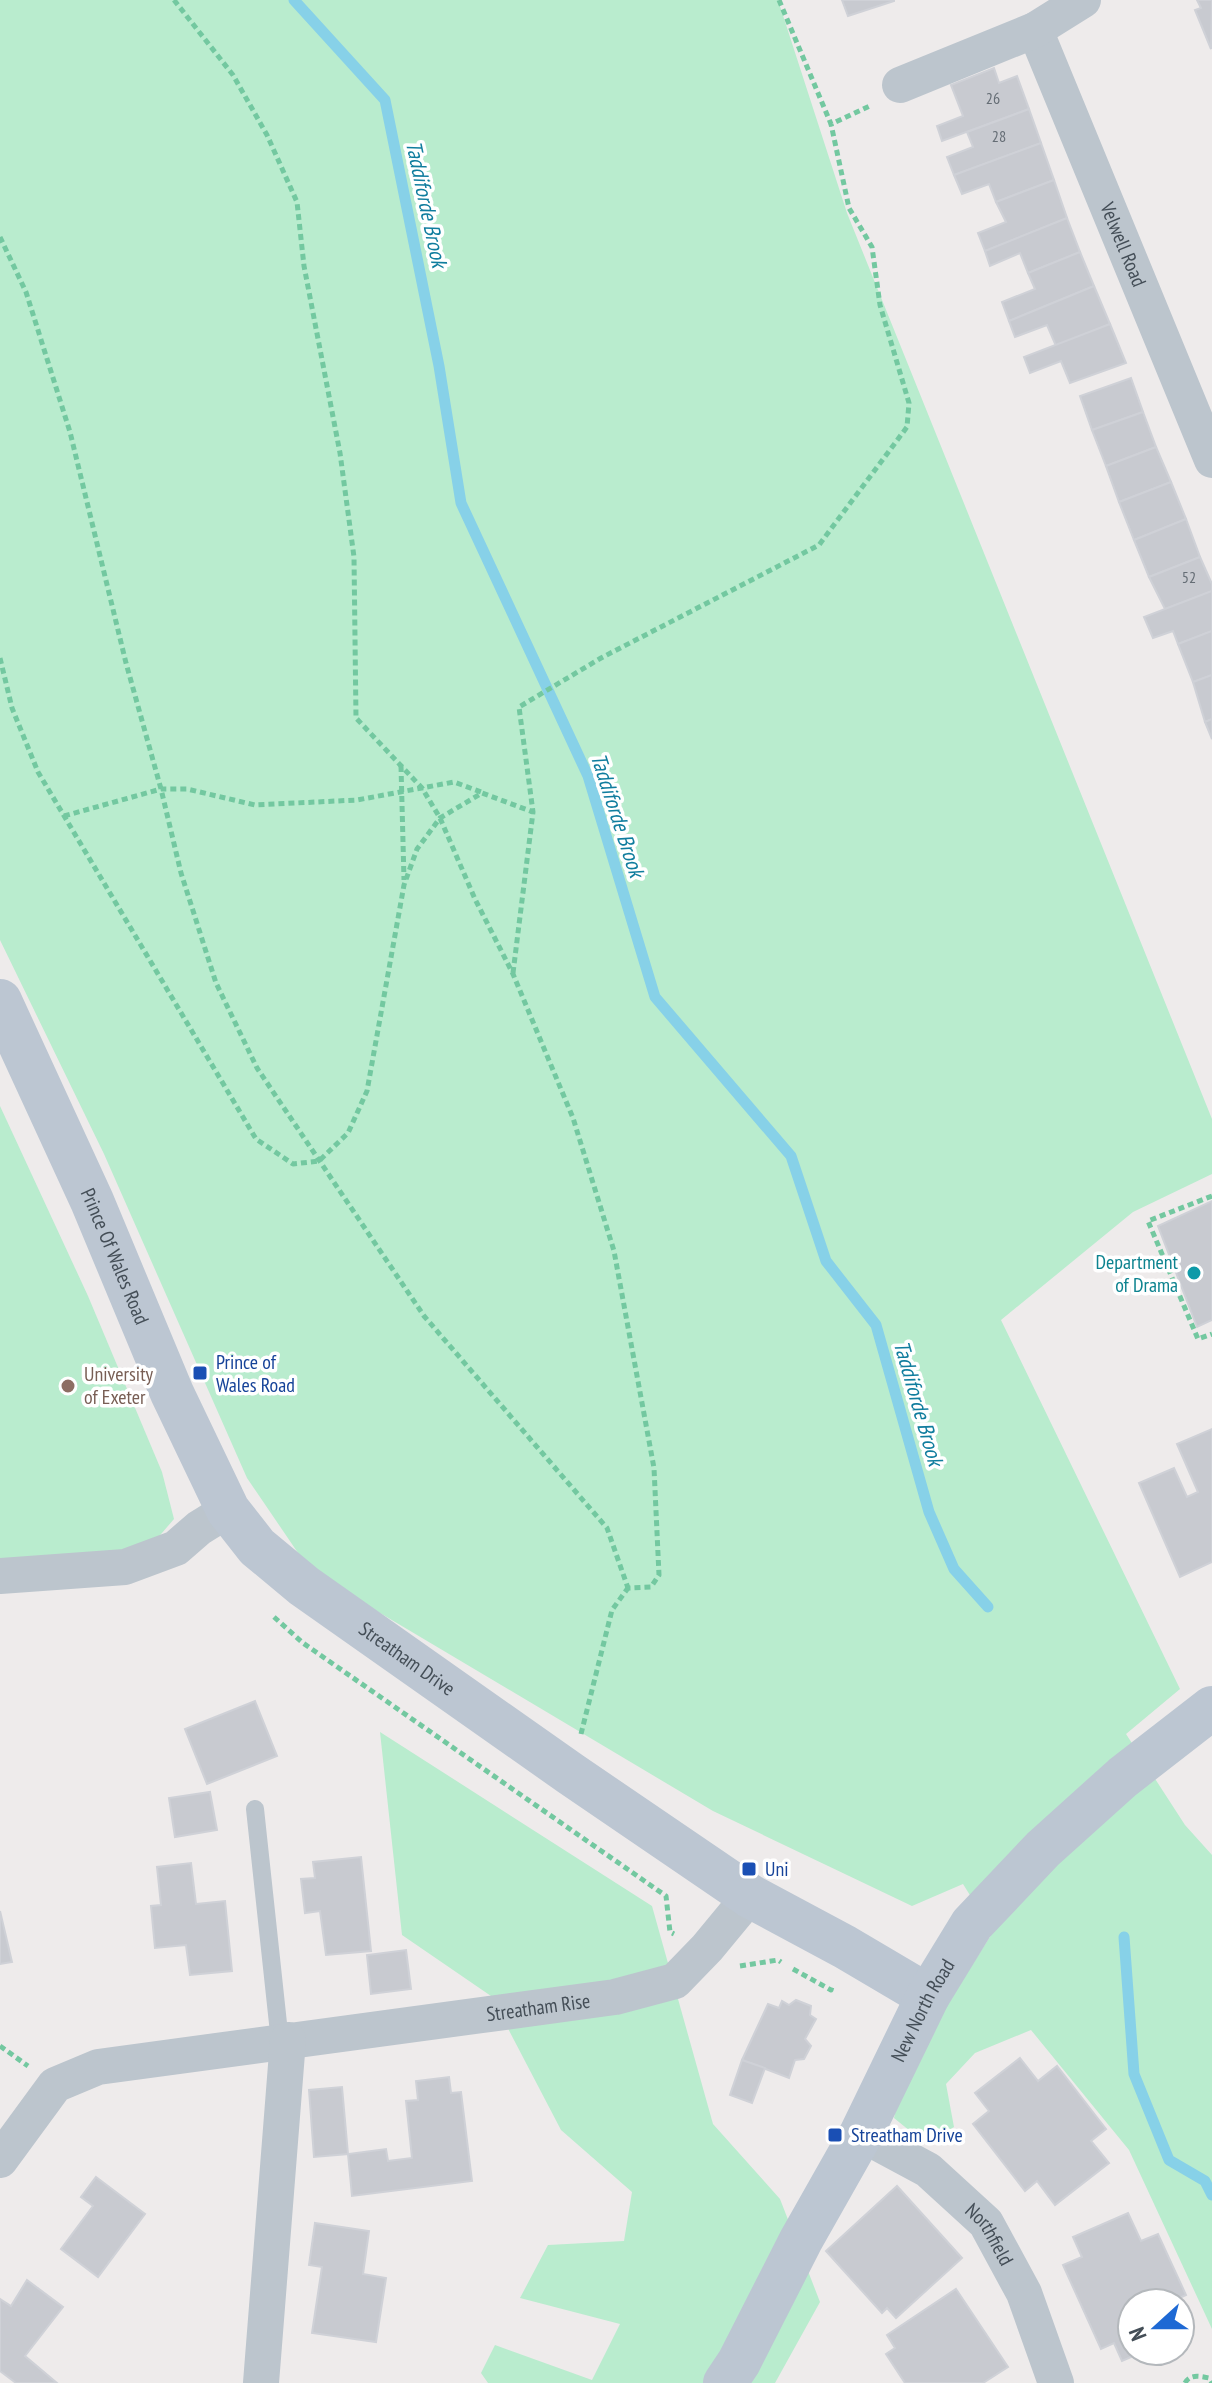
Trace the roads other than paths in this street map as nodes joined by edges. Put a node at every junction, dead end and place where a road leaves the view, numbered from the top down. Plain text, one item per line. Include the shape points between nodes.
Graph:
1 (1083, 0) edge
2 (1035, 30) junction
3 (900, 85) road end
4 (1212, 460) edge
5 (0, 1001) edge
6 (228, 1510) junction
7 (0, 1576) edge
8 (1212, 1708) edge
9 (255, 1809) dead end
10 (750, 1896) junction
11 (928, 1996) junction
12 (284, 2041) junction
13 (861, 2134) junction
14 (0, 2160) edge
15 (261, 2383) edge
16 (725, 2383) edge
17 (1056, 2383) edge

1 - 2 street
2 - 3 street
2 - 4 street, Velwell Road
5 - 6 street, Prince Of Wales Road
6 - 7 street via 176,1548 125,1567
6 - 10 street, Streatham Drive via 279,1567
8 - 11 street, New North Road via 1123,1777 1043,1849 972,1924
9 - 12 lane
10 - 11 street, Streatham Drive
10 - 12 street, Streatham Rise via 675,1981 615,1997
11 - 13 street, New North Road
12 - 14 street, Streatham Rise via 98,2067 55,2085
12 - 15 street
13 - 16 street, New North Road
13 - 17 street, Northfield via 928,2170 986,2223 1024,2293

